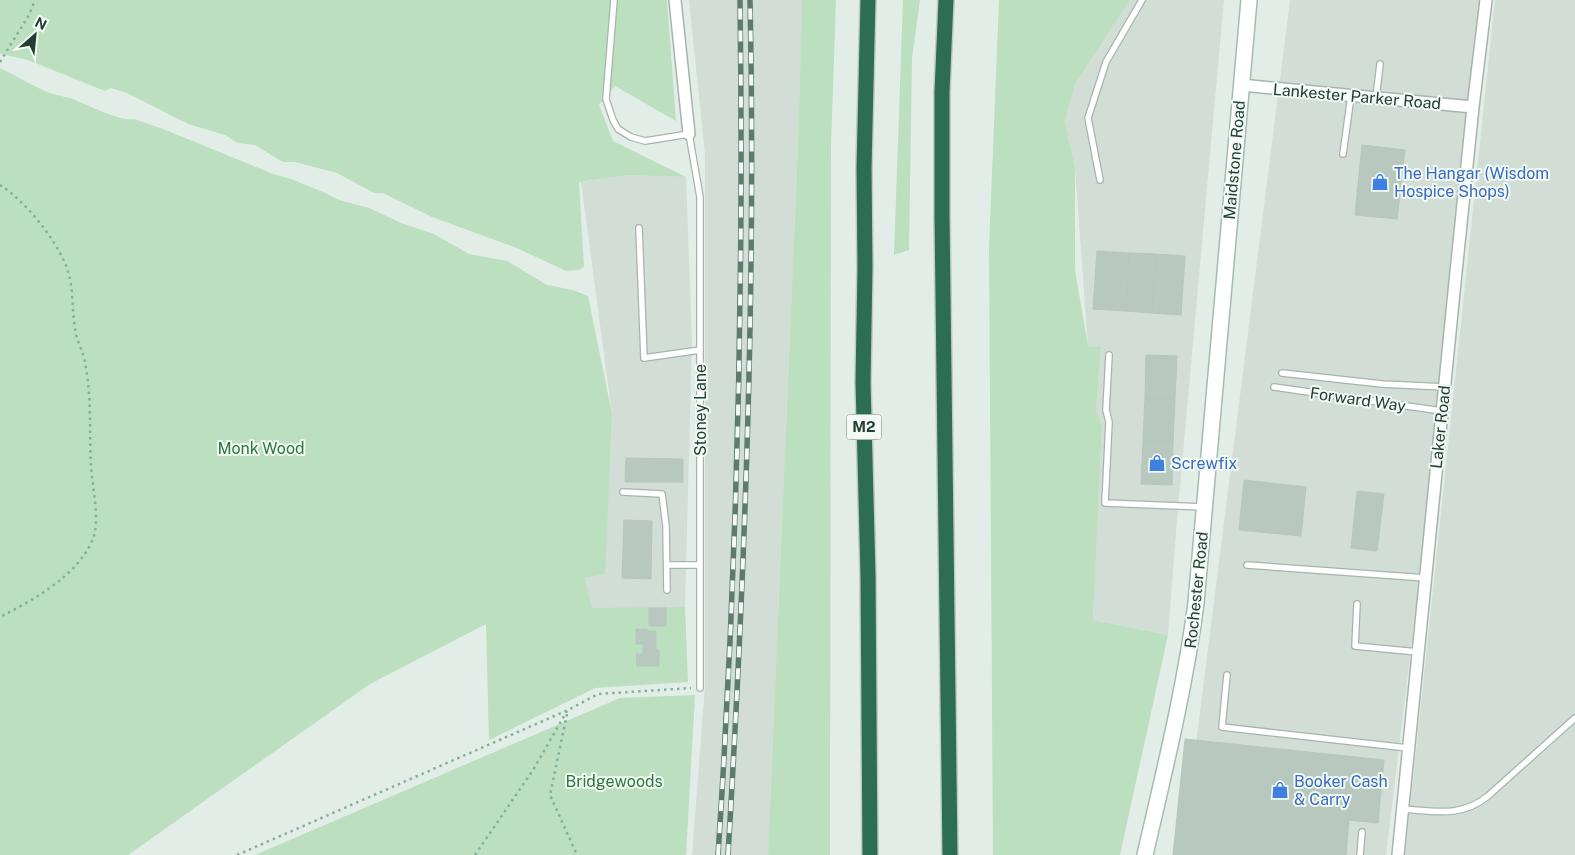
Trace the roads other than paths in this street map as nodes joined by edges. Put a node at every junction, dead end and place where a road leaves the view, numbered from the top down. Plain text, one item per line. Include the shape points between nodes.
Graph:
1 (614, 0) edge
2 (675, 0) edge
3 (868, 0) edge
4 (946, 0) edge
5 (1142, 0) edge
6 (1249, 0) edge
7 (1486, 0) edge
8 (1380, 64) dead end
9 (1241, 85) junction
10 (1351, 96) junction
11 (1376, 98) junction
12 (1473, 107) junction
13 (689, 134) junction
14 (1343, 154) dead end
15 (1100, 180) dead end
16 (639, 228) dead end
17 (1220, 320) joint
18 (700, 350) junction
19 (1109, 355) dead end
20 (1282, 373) dead end
21 (1445, 387) junction
22 (1274, 388) dead end
23 (1442, 411) junction
24 (623, 492) dead end
25 (1205, 507) junction
26 (667, 565) junction
27 (700, 565) junction
28 (1247, 565) dead end
29 (1426, 578) junction
30 (667, 590) dead end
31 (1357, 604) dead end
32 (1418, 652) junction
33 (1227, 675) dead end
34 (700, 688) road end
35 (1575, 718) edge
36 (1408, 748) junction
37 (1402, 809) junction
38 (1362, 832) dead end
39 (870, 855) edge
40 (950, 855) edge
41 (1145, 855) edge
42 (1360, 855) edge
43 (1398, 855) edge

1 - 13 lane via 606,99 618,129 645,141
2 - 13 street, Stoney Lane
3 - 39 highway, M2 via 863,382
4 - 40 highway via 942,216
5 - 15 lane via 1106,62 1088,118
6 - 9 main road, Maidstone Road
7 - 12 street, Laker Road
8 - 11 lane
9 - 10 street, Lankester Parker Road
9 - 17 main road, Maidstone Road
10 - 11 street, Lankester Parker Road
10 - 14 lane
11 - 12 street, Lankester Parker Road
12 - 21 street, Laker Road
13 - 18 lane, Stoney Lane via 700,197
16 - 18 lane via 644,358
17 - 25 main road, Rochester Road
18 - 27 lane, Stoney Lane
19 - 25 lane via 1104,503
20 - 21 lane
21 - 23 street, Laker Road
22 - 23 lane, Forward Way
23 - 29 street, Laker Road
24 - 26 lane via 662,494
25 - 41 main road, Rochester Road via 1191,642
26 - 27 lane
26 - 30 lane
27 - 34 lane, Stoney Lane
28 - 29 lane
29 - 32 street, Laker Road
31 - 32 lane via 1355,646
32 - 36 street, Laker Road
33 - 36 lane via 1222,727
35 - 37 lane via 1474,805 1451,812
36 - 37 street, Laker Road
37 - 43 street, Laker Road
38 - 42 lane

